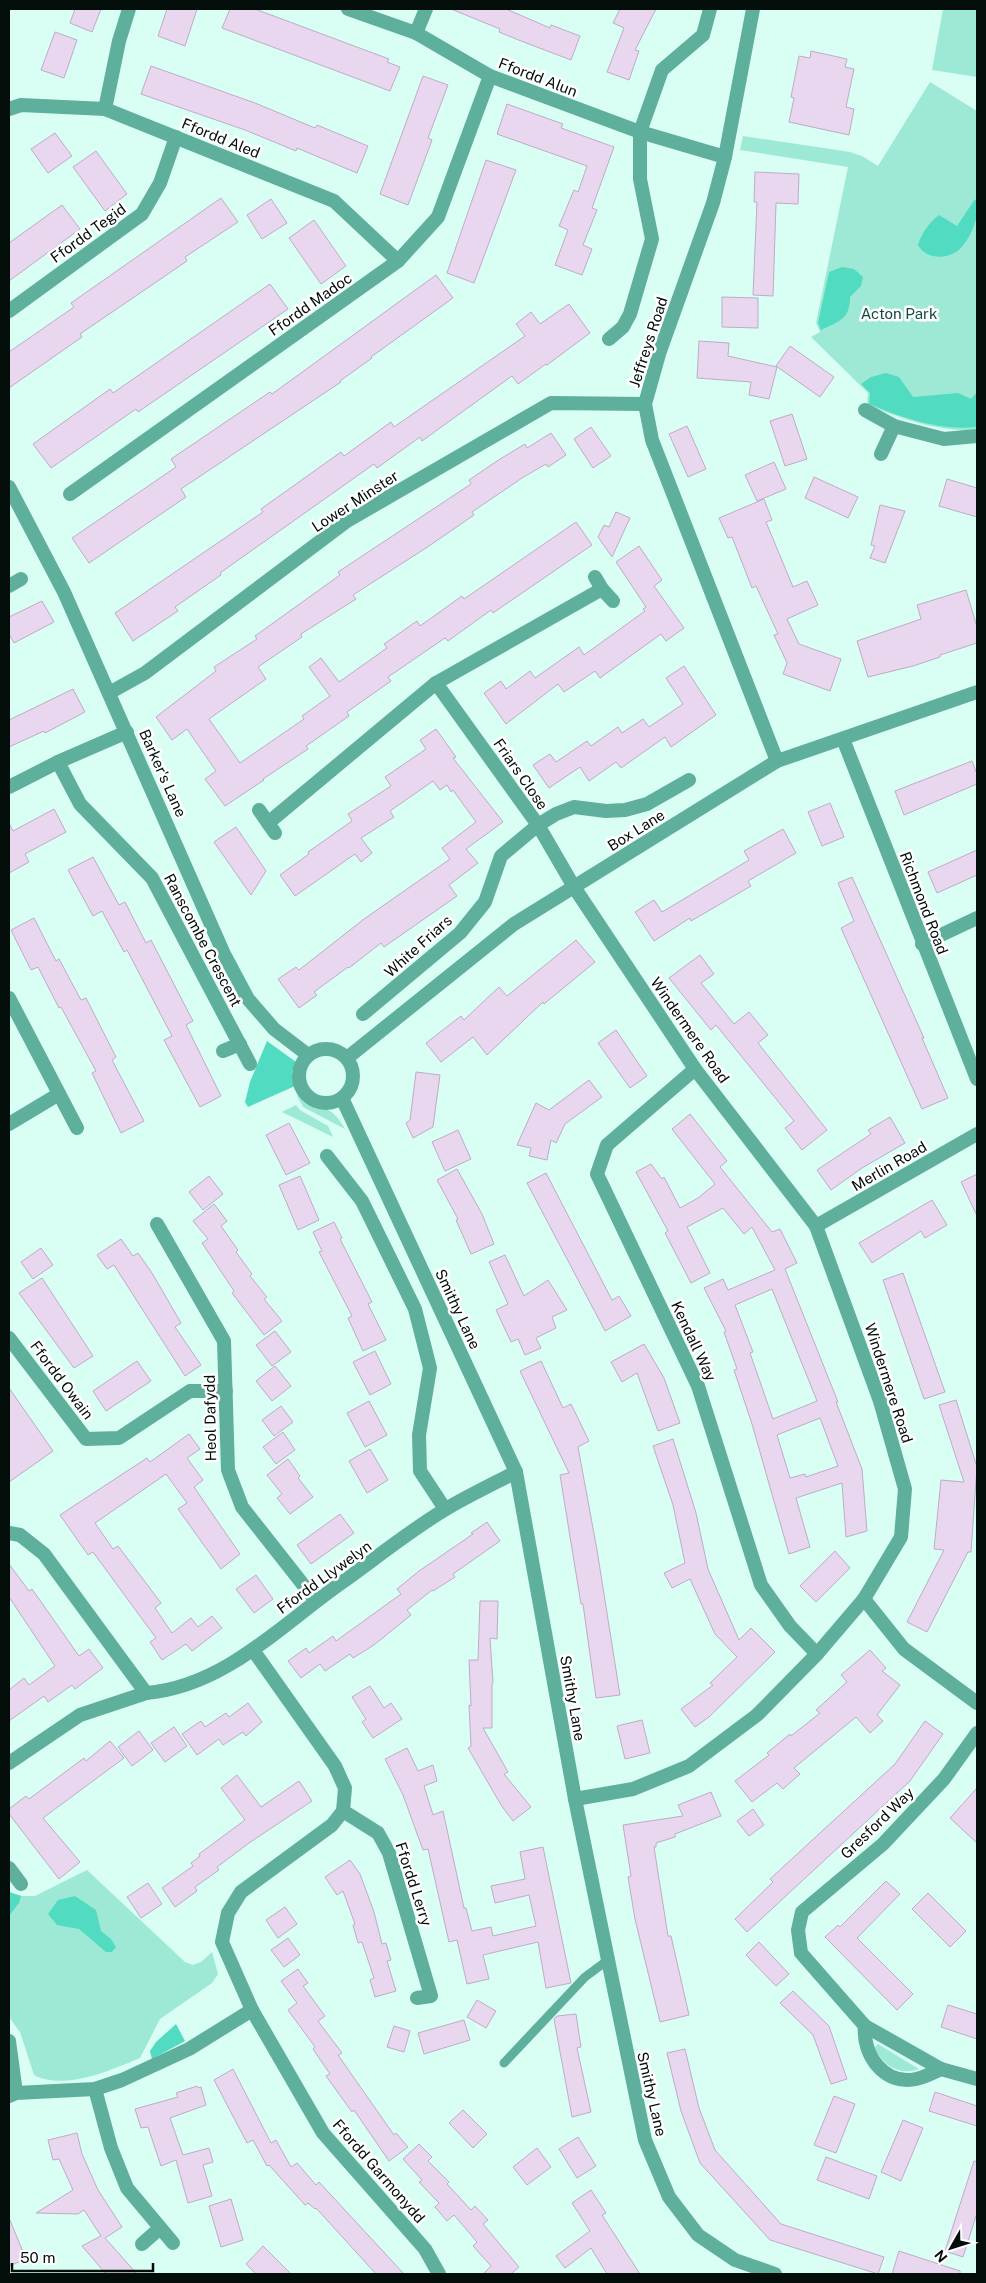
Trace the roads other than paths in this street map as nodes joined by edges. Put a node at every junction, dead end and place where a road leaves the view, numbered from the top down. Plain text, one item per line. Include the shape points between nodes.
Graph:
1 (129, 9) edge
2 (348, 9) edge
3 (426, 9) edge
4 (710, 9) edge
5 (753, 9) edge
6 (416, 33) junction
7 (490, 76) junction
8 (9, 109) edge
9 (105, 109) junction
10 (640, 132) junction
11 (176, 137) junction
12 (725, 158) junction
13 (398, 261) junction
14 (9, 311) edge
15 (609, 340) dead end
16 (644, 404) junction
17 (865, 410) dead end
18 (894, 426) junction
19 (977, 436) edge
20 (881, 454) dead end
21 (9, 487) edge
22 (70, 494) dead end
23 (21, 579) dead end
24 (9, 586) edge
25 (613, 601) dead end
26 (436, 683) junction
27 (977, 692) edge
28 (109, 693) junction
29 (127, 732) junction
30 (843, 739) junction
31 (777, 761) junction
32 (58, 762) junction
33 (689, 780) dead end
34 (9, 787) edge
35 (259, 810) dead end
36 (538, 825) junction
37 (574, 887) junction
38 (977, 918) edge
39 (922, 944) junction
40 (9, 998) edge
41 (363, 1014) dead end
42 (240, 1044) junction
43 (222, 1052) dead end
44 (308, 1055) junction
45 (347, 1058) junction
46 (250, 1064) dead end
47 (695, 1069) junction
48 (977, 1079) edge
49 (59, 1094) junction
50 (342, 1098) junction
51 (9, 1124) edge
52 (77, 1128) dead end
53 (977, 1134) edge
54 (327, 1156) dead end
55 (157, 1224) dead end
56 (816, 1226) junction
57 (9, 1338) edge
58 (226, 1390) junction
59 (516, 1472) junction
60 (445, 1509) junction
61 (9, 1533) edge
62 (864, 1599) junction
63 (316, 1601) junction
64 (253, 1650) junction
65 (817, 1654) junction
66 (146, 1693) junction
67 (977, 1703) edge
68 (977, 1733) edge
69 (9, 1763) edge
70 (574, 1799) junction
71 (343, 1812) junction
72 (608, 1960) junction
73 (431, 1996) dead end
74 (252, 2010) junction
75 (865, 2026) junction
76 (9, 2041) edge
77 (504, 2063) dead end
78 (941, 2069) junction
79 (977, 2079) edge
80 (95, 2089) junction
81 (12, 2095) edge
82 (160, 2229) junction
83 (173, 2242) dead end
84 (142, 2244) dead end
85 (439, 2274) edge
86 (775, 2274) edge

1 - 9 street
2 - 6 street, Ffordd Alun
3 - 6 street
4 - 10 street, Jeffreys Road via 703,35 662,70
5 - 12 street, Jeffreys Road
6 - 7 street, Ffordd Alun
7 - 10 street, Ffordd Alun
7 - 13 street, Ffordd Madoc via 438,217
8 - 9 street, Ffordd Aled via 22,105
9 - 11 street, Ffordd Aled
10 - 12 street, Ffordd Alun
10 - 15 street, Jeffreys Road via 640,179 652,239 630,314 623,327
11 - 13 street, Ffordd Aled via 334,201
11 - 14 street, Ffordd Tegid via 160,183 142,214
12 - 16 street, Jeffreys Road via 713,203
13 - 22 street, Ffordd Madoc
16 - 28 street, Lower Minster via 551,403 347,522 145,673
16 - 31 street, Jeffreys Road via 652,440
17 - 18 street
18 - 19 street via 944,439
18 - 20 street
21 - 28 street, Barker's Lane via 64,592
23 - 24 street
25 - 26 street via 599,583
26 - 35 street via 272,828
26 - 36 street, Friars Close
27 - 30 street, Box Lane
28 - 29 street, Barker's Lane
29 - 32 street
29 - 44 street, Barker's Lane via 224,954 248,999 274,1029
30 - 31 street, Box Lane
30 - 39 street, Richmond Road
31 - 37 street, Box Lane
32 - 34 street
32 - 42 street, Ranscombe Crescent via 80,804 152,878
33 - 36 street, White Friars via 647,804 606,811 574,807
36 - 37 street, Friars Close
36 - 41 street, White Friars via 500,856 485,902 460,933
37 - 45 street, Box Lane via 514,924
37 - 47 street, Windermere Road
38 - 39 street
39 - 48 street, Richmond Road
40 - 49 street
42 - 43 street
42 - 46 street, Ranscombe Crescent
44 - 45 street via 324,1048
44 - 50 street via 299,1070 299,1080 306,1095 312,1100 328,1103
45 - 50 street via 353,1074 348,1092
47 - 56 street, Windermere Road
47 - 65 street, Kendall Way via 607,1145 596,1174 698,1386 760,1585 790,1626
49 - 51 street
49 - 52 street
50 - 59 street, Smithy Lane
53 - 56 street, Merlin Road
54 - 60 street via 362,1201 415,1309 430,1368 419,1435 420,1471
55 - 58 street, Heol Dafydd via 224,1341
56 - 62 street, Windermere Road via 880,1401 905,1489 901,1537
57 - 58 street, Ffordd Owain via 86,1439 119,1438 190,1391
58 - 63 street, Heol Dafydd via 228,1470 242,1507
59 - 60 street, Ffordd Llywelyn
59 - 70 street, Smithy Lane
60 - 63 street, Ffordd Llywelyn
61 - 66 street via 20,1535 44,1554
62 - 65 street, Windermere Road
62 - 67 street via 904,1649
63 - 64 street, Ffordd Llywelyn
64 - 66 street, Ffordd Llywelyn via 198,1682
64 - 71 street via 335,1766 345,1788
65 - 70 street, Windermere Road via 757,1715 688,1766 633,1789
66 - 69 street, Ffordd Llywelyn via 80,1715
68 - 75 street, Gresford Way via 944,1780 883,1844 802,1912 798,1930 801,1953
70 - 72 street, Smithy Lane
71 - 73 street, Ffordd Lerry via 378,1833 389,1853
71 - 74 street, Ffordd Garmonydd via 332,1825 240,1892 228,1913 222,1942
72 - 77 lane via 585,1977
72 - 86 street, Smithy Lane via 645,2140 669,2197 698,2235 735,2260
74 - 80 street via 189,2049
74 - 85 street, Ffordd Garmonydd via 323,2133 425,2249
75 - 78 street
75 - 78 street via 866,2051 887,2074 914,2080
76 - 81 street
78 - 79 street
80 - 81 street
80 - 82 street via 111,2148 127,2188
82 - 83 street
82 - 84 street

